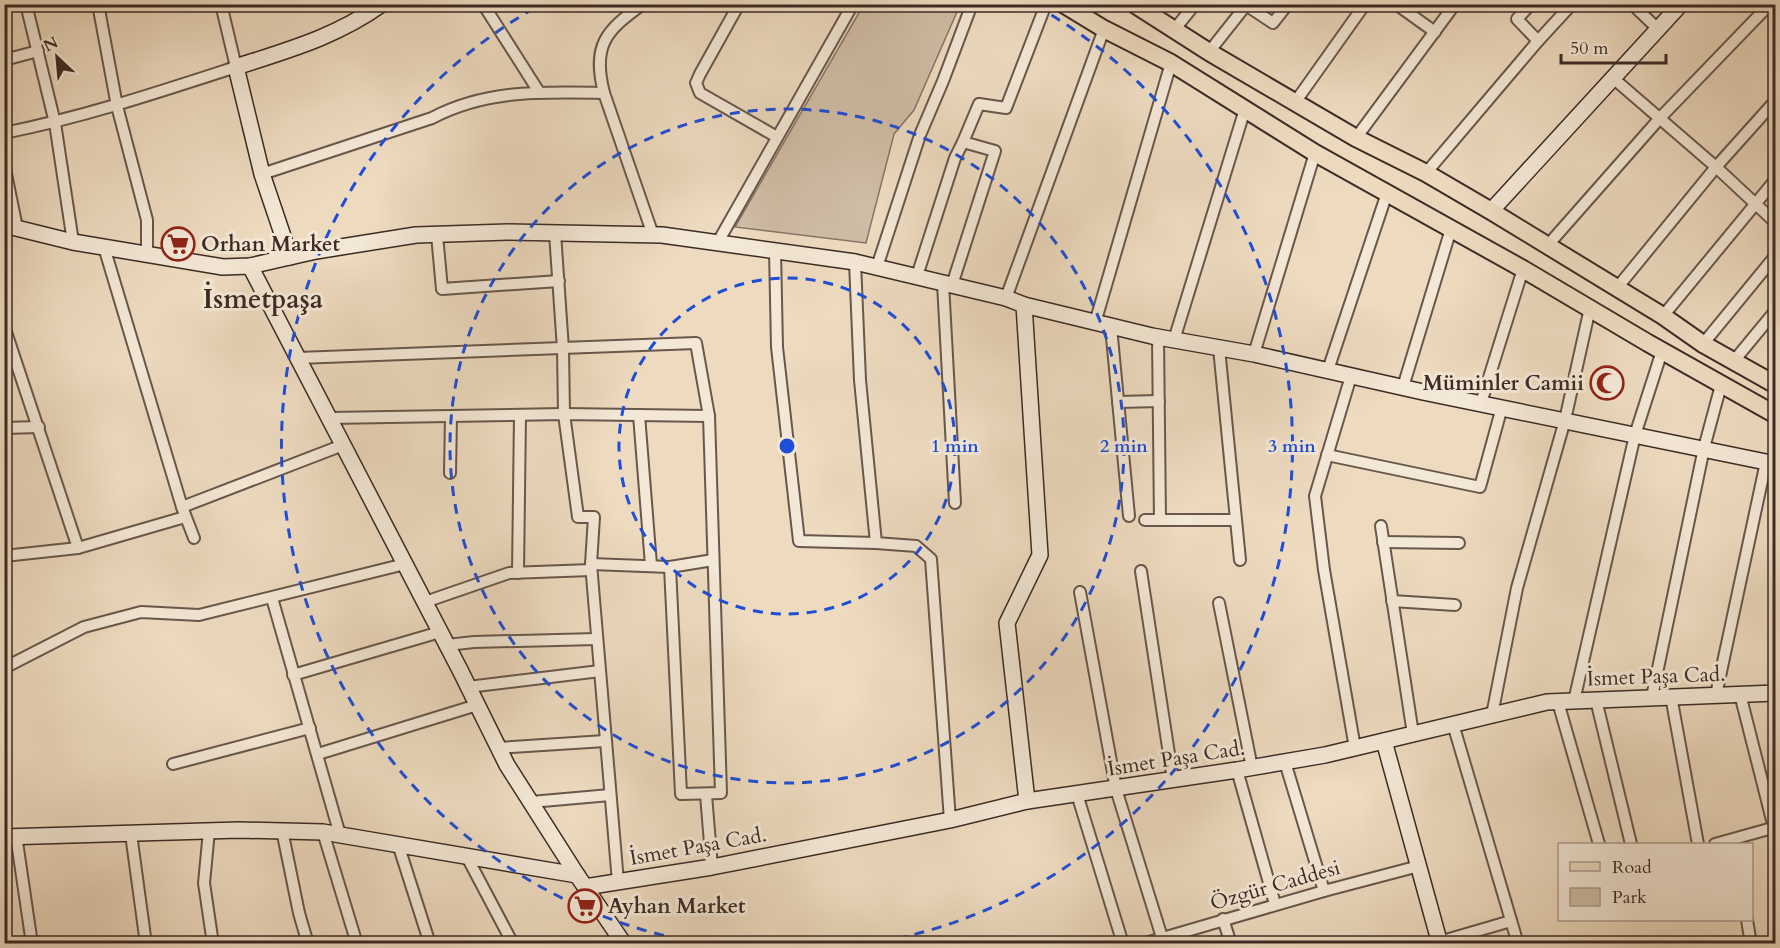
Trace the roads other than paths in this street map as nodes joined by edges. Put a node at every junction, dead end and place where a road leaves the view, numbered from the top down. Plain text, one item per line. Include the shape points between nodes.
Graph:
1 (26, 4) edge
2 (98, 4) edge
3 (221, 4) edge
4 (382, 4) edge
5 (483, 4) edge
6 (643, 4) edge
7 (739, 4) edge
8 (853, 4) edge
9 (972, 4) edge
10 (1046, 4) edge
11 (1063, 4) edge
12 (1134, 4) edge
13 (1195, 4) edge
14 (1288, 4) edge
15 (1365, 4) edge
16 (1396, 4) edge
17 (1455, 4) edge
18 (1531, 4) edge
19 (1572, 4) edge
20 (1641, 4) edge
21 (1681, 4) edge
22 (1770, 4) edge
23 (1246, 5) edge
24 (1104, 29) junction
25 (1658, 29) junction
26 (1174, 30) junction
27 (1435, 32) junction
28 (1538, 40) junction
29 (38, 51) junction
30 (1209, 52) junction
31 (4, 60) edge
32 (1172, 63) junction
33 (236, 67) junction
34 (1613, 78) junction
35 (539, 92) junction
36 (604, 93) junction
37 (1776, 100) edge
38 (1296, 101) junction
39 (117, 106) junction
40 (1245, 109) junction
41 (1660, 118) junction
42 (55, 123) junction
43 (4, 134) edge
44 (777, 137) junction
45 (1356, 138) junction
46 (963, 142) junction
47 (1314, 153) junction
48 (4, 164) edge
49 (1716, 167) junction
50 (1426, 173) junction
51 (262, 174) junction
52 (1776, 179) edge
53 (1387, 193) junction
54 (1755, 204) junction
55 (1491, 211) junction
56 (1776, 223) edge
57 (11, 227) edge
58 (1451, 230) junction
59 (555, 233) junction
60 (437, 235) junction
61 (653, 235) junction
62 (73, 242) junction
63 (718, 242) junction
64 (1548, 245) junction
65 (104, 247) junction
66 (775, 250) junction
67 (147, 254) junction
68 (1776, 255) edge
69 (290, 256) junction
70 (855, 262) junction
71 (250, 266) junction
72 (877, 267) junction
73 (1523, 269) junction
74 (917, 276) junction
75 (559, 281) junction
76 (947, 284) junction
77 (1617, 288) junction
78 (1006, 298) junction
79 (1024, 305) junction
80 (1590, 309) junction
81 (1776, 310) edge
82 (1663, 316) junction
83 (1095, 323) junction
84 (4, 326) edge
85 (1111, 327) junction
86 (1158, 337) junction
87 (1174, 340) junction
88 (1703, 344) junction
89 (1219, 348) junction
90 (563, 349) junction
91 (1662, 351) junction
92 (1254, 354) junction
93 (298, 358) junction
94 (1733, 362) junction
95 (1328, 370) junction
96 (1351, 376) junction
97 (1721, 385) junction
98 (1776, 385) edge
99 (1403, 387) junction
100 (1159, 401) junction
101 (1118, 402) junction
102 (1481, 403) junction
103 (1502, 407) junction
104 (520, 414) junction
105 (564, 414) junction
106 (639, 415) junction
107 (1776, 415) edge
108 (451, 416) junction
109 (709, 416) junction
110 (329, 418) junction
111 (1565, 420) junction
112 (39, 427) junction
113 (4, 428) edge
114 (1635, 435) junction
115 (343, 446) junction
116 (1704, 448) junction
117 (1327, 455) junction
118 (1771, 462) edge
119 (450, 473) dead end
120 (955, 503) dead end
121 (184, 512) junction
122 (1129, 516) dead end
123 (1145, 520) dead end
124 (1161, 520) junction
125 (1236, 520) junction
126 (1381, 526) dead end
127 (194, 538) dead end
128 (1383, 542) junction
129 (876, 543) junction
130 (1459, 543) dead end
131 (78, 548) junction
132 (4, 556) edge
133 (713, 560) junction
134 (1240, 560) dead end
135 (405, 564) junction
136 (651, 565) junction
137 (591, 567) junction
138 (670, 567) junction
139 (1141, 571) dead end
140 (518, 573) junction
141 (1080, 592) dead end
142 (272, 598) junction
143 (1392, 601) junction
144 (425, 602) junction
145 (1220, 603) dead end
146 (1455, 605) dead end
147 (443, 638) junction
148 (597, 639) junction
149 (4, 668) edge
150 (600, 671) junction
151 (293, 675) junction
152 (468, 687) junction
153 (1776, 693) edge
154 (1740, 694) junction
155 (1716, 695) junction
156 (1671, 696) junction
157 (1652, 697) junction
158 (1596, 700) junction
159 (1574, 701) junction
160 (1558, 702) junction
161 (477, 705) junction
162 (1492, 715) junction
163 (1453, 724) junction
164 (310, 728) junction
165 (1413, 734) junction
166 (605, 741) junction
167 (1384, 741) junction
168 (498, 748) junction
169 (1354, 748) junction
170 (318, 754) junction
171 (1284, 762) junction
172 (173, 764) dead end
173 (1244, 769) junction
174 (1173, 780) junction
175 (1116, 789) junction
176 (1077, 794) junction
177 (610, 795) junction
178 (706, 795) junction
179 (1027, 801) junction
180 (531, 802) junction
181 (950, 820) junction
182 (1775, 827) edge
183 (282, 830) junction
184 (209, 831) junction
185 (323, 832) junction
186 (131, 834) junction
187 (340, 835) junction
188 (10, 836) edge
189 (1599, 843) edge
190 (1631, 843) edge
191 (1698, 843) edge
192 (1719, 843) edge
193 (398, 844) junction
194 (467, 857) junction
195 (1419, 866) junction
196 (712, 867) junction
197 (581, 881) junction
198 (618, 882) junction
199 (1324, 891) junction
200 (1275, 904) junction
201 (1223, 920) junction
202 (1511, 921) junction
203 (1747, 921) edge
204 (1163, 941) edge
205 (1439, 943) edge
206 (32, 944) edge
207 (146, 944) edge
208 (213, 944) edge
209 (308, 944) edge
210 (357, 944) edge
211 (430, 944) edge
212 (513, 944) edge
213 (624, 944) edge
214 (1123, 944) edge
215 (1142, 944) edge
216 (1231, 944) edge
217 (1518, 944) edge
218 (1751, 944) edge

1 - 29 street
2 - 39 street
3 - 33 street
4 - 33 main road via 324,38
5 - 35 street
6 - 36 street via 604,39 598,71
7 - 44 street via 696,83 700,93
8 - 44 street
9 - 72 street via 920,135
10 - 46 street via 1006,108 979,104
11 - 24 main road
12 - 26 main road
13 - 26 street
14 - 23 street via 1273,23
15 - 38 street
16 - 27 street
17 - 27 street
18 - 28 street via 1517,19
19 - 28 street
20 - 25 street via 1637,9
21 - 25 main road
22 - 41 street
23 - 30 street
24 - 32 main road
24 - 78 street
25 - 34 main road
26 - 30 main road
27 - 45 street
28 - 50 street
29 - 31 street
29 - 42 street
30 - 38 main road
32 - 40 main road
32 - 83 street
33 - 39 street
33 - 51 main road
34 - 41 street
34 - 55 main road
35 - 36 street
35 - 51 street via 455,106 432,118
36 - 61 street
37 - 49 street
38 - 45 main road
39 - 42 street
39 - 67 street via 147,220
40 - 47 main road
40 - 87 street
41 - 49 street
41 - 64 street
42 - 43 street
42 - 62 street
44 - 63 street
45 - 50 main road
46 - 74 street
46 - 76 street via 995,151
47 - 53 main road
47 - 92 street
48 - 57 street
49 - 54 street
49 - 77 street
50 - 55 main road
51 - 69 main road
52 - 54 street
53 - 58 main road
53 - 95 street
54 - 56 street
54 - 82 street
55 - 64 main road
57 - 62 main road
58 - 73 main road
58 - 99 street
59 - 60 main road
59 - 61 main road
59 - 75 street
60 - 69 main road
60 - 75 street via 442,289
61 - 63 main road
62 - 65 main road
63 - 66 main road
64 - 77 main road
65 - 67 main road
65 - 121 street
66 - 70 main road
66 - 129 street via 777,347 800,541
67 - 71 main road via 223,267
68 - 88 street
69 - 71 main road
70 - 72 main road
70 - 129 street via 860,380
71 - 93 main road
72 - 74 main road
73 - 80 main road
73 - 102 street
74 - 76 main road
75 - 90 street
76 - 78 main road
76 - 120 street
77 - 82 main road
78 - 79 main road
79 - 83 main road
79 - 179 main road via 1040,555 1007,623
80 - 91 main road
80 - 111 street
81 - 94 street
82 - 88 main road
83 - 85 main road
84 - 112 street
85 - 86 main road
85 - 101 street
86 - 87 main road
86 - 100 street
87 - 89 main road
88 - 94 main road
89 - 92 main road
89 - 125 street
90 - 93 street
90 - 105 street
90 - 109 street via 696,343
91 - 97 main road
91 - 114 street
92 - 95 main road
93 - 110 main road
94 - 98 main road
95 - 96 main road
96 - 99 main road
96 - 117 street
97 - 107 main road
97 - 116 street
99 - 102 main road
100 - 101 street
100 - 124 street
101 - 122 street
102 - 103 main road
103 - 111 main road
103 - 117 street via 1480,487
104 - 105 street
104 - 108 street
104 - 140 street
105 - 106 street
105 - 137 street via 578,517 594,517
106 - 109 street
106 - 136 street
108 - 110 street
108 - 119 street
109 - 133 street
110 - 115 main road
111 - 114 main road
111 - 162 street via 1517,588
112 - 113 street
112 - 131 street
114 - 116 main road
114 - 159 street
115 - 121 street
115 - 135 main road
116 - 118 main road
116 - 157 street
117 - 169 street via 1315,496
118 - 155 street
121 - 127 street
121 - 131 street
123 - 124 street
124 - 125 street
125 - 134 street
126 - 128 street
128 - 130 street
128 - 143 street
129 - 181 street via 916,546 931,559
131 - 132 street
133 - 138 street
133 - 178 street via 721,793
135 - 142 street
135 - 144 main road
136 - 137 street
136 - 138 street
137 - 140 street
137 - 148 street
138 - 178 street via 681,794
139 - 174 street
140 - 144 street
141 - 175 street
142 - 149 street via 199,615 141,612 84,627
142 - 151 street
143 - 146 street
143 - 165 street
144 - 147 main road
145 - 173 street
147 - 148 street via 474,642
147 - 151 street
147 - 152 main road
148 - 150 street
150 - 152 street
150 - 166 street
151 - 164 street
152 - 161 main road
153 - 154 main road, İsmet Paşa Cad.
154 - 155 main road, İsmet Paşa Cad.
154 - 182 street
155 - 156 main road, İsmet Paşa Cad.
156 - 157 main road, İsmet Paşa Cad.
156 - 191 street
157 - 158 main road, İsmet Paşa Cad.
158 - 159 main road, İsmet Paşa Cad.
158 - 190 street
159 - 160 main road, İsmet Paşa Cad.
160 - 162 main road, İsmet Paşa Cad.
160 - 189 street
161 - 168 main road
161 - 170 street
162 - 163 main road, İsmet Paşa Cad.
163 - 165 main road, İsmet Paşa Cad.
163 - 202 street
164 - 170 street
164 - 172 street
165 - 167 main road, İsmet Paşa Cad.
166 - 168 street
166 - 177 street
167 - 169 main road, İsmet Paşa Cad.
167 - 195 main road
168 - 180 main road
169 - 171 main road, İsmet Paşa Cad.
170 - 187 street
171 - 173 main road, İsmet Paşa Cad.
171 - 199 street
173 - 174 main road, İsmet Paşa Cad.
173 - 200 street
174 - 175 main road, İsmet Paşa Cad.
175 - 176 main road, İsmet Paşa Cad.
175 - 204 street
176 - 179 main road, İsmet Paşa Cad.
176 - 214 street
177 - 180 street
177 - 198 street
178 - 196 street
179 - 181 main road, İsmet Paşa Cad.
180 - 197 main road
181 - 196 main road, İsmet Paşa Cad.
182 - 192 street
183 - 184 main road, İsmet Paşa Cad.
183 - 185 main road, İsmet Paşa Cad.
183 - 209 street
184 - 186 main road, İsmet Paşa Cad.
184 - 208 street via 204,884
185 - 187 main road, İsmet Paşa Cad.
185 - 210 street
186 - 188 main road, İsmet Paşa Cad.
186 - 207 street
187 - 193 main road, İsmet Paşa Cad.
188 - 206 street
193 - 194 main road, İsmet Paşa Cad.
193 - 211 street
194 - 197 main road, İsmet Paşa Cad.
194 - 212 street
195 - 199 street, Özgür Caddesi
195 - 205 main road
196 - 198 main road, İsmet Paşa Cad.
197 - 198 main road, İsmet Paşa Cad.
197 - 213 main road
199 - 200 street, Özgür Caddesi
200 - 201 street, Özgür Caddesi
201 - 204 street, Özgür Caddesi
201 - 216 street
202 - 205 street
202 - 217 street
203 - 218 street
204 - 215 street, Özgür Caddesi

